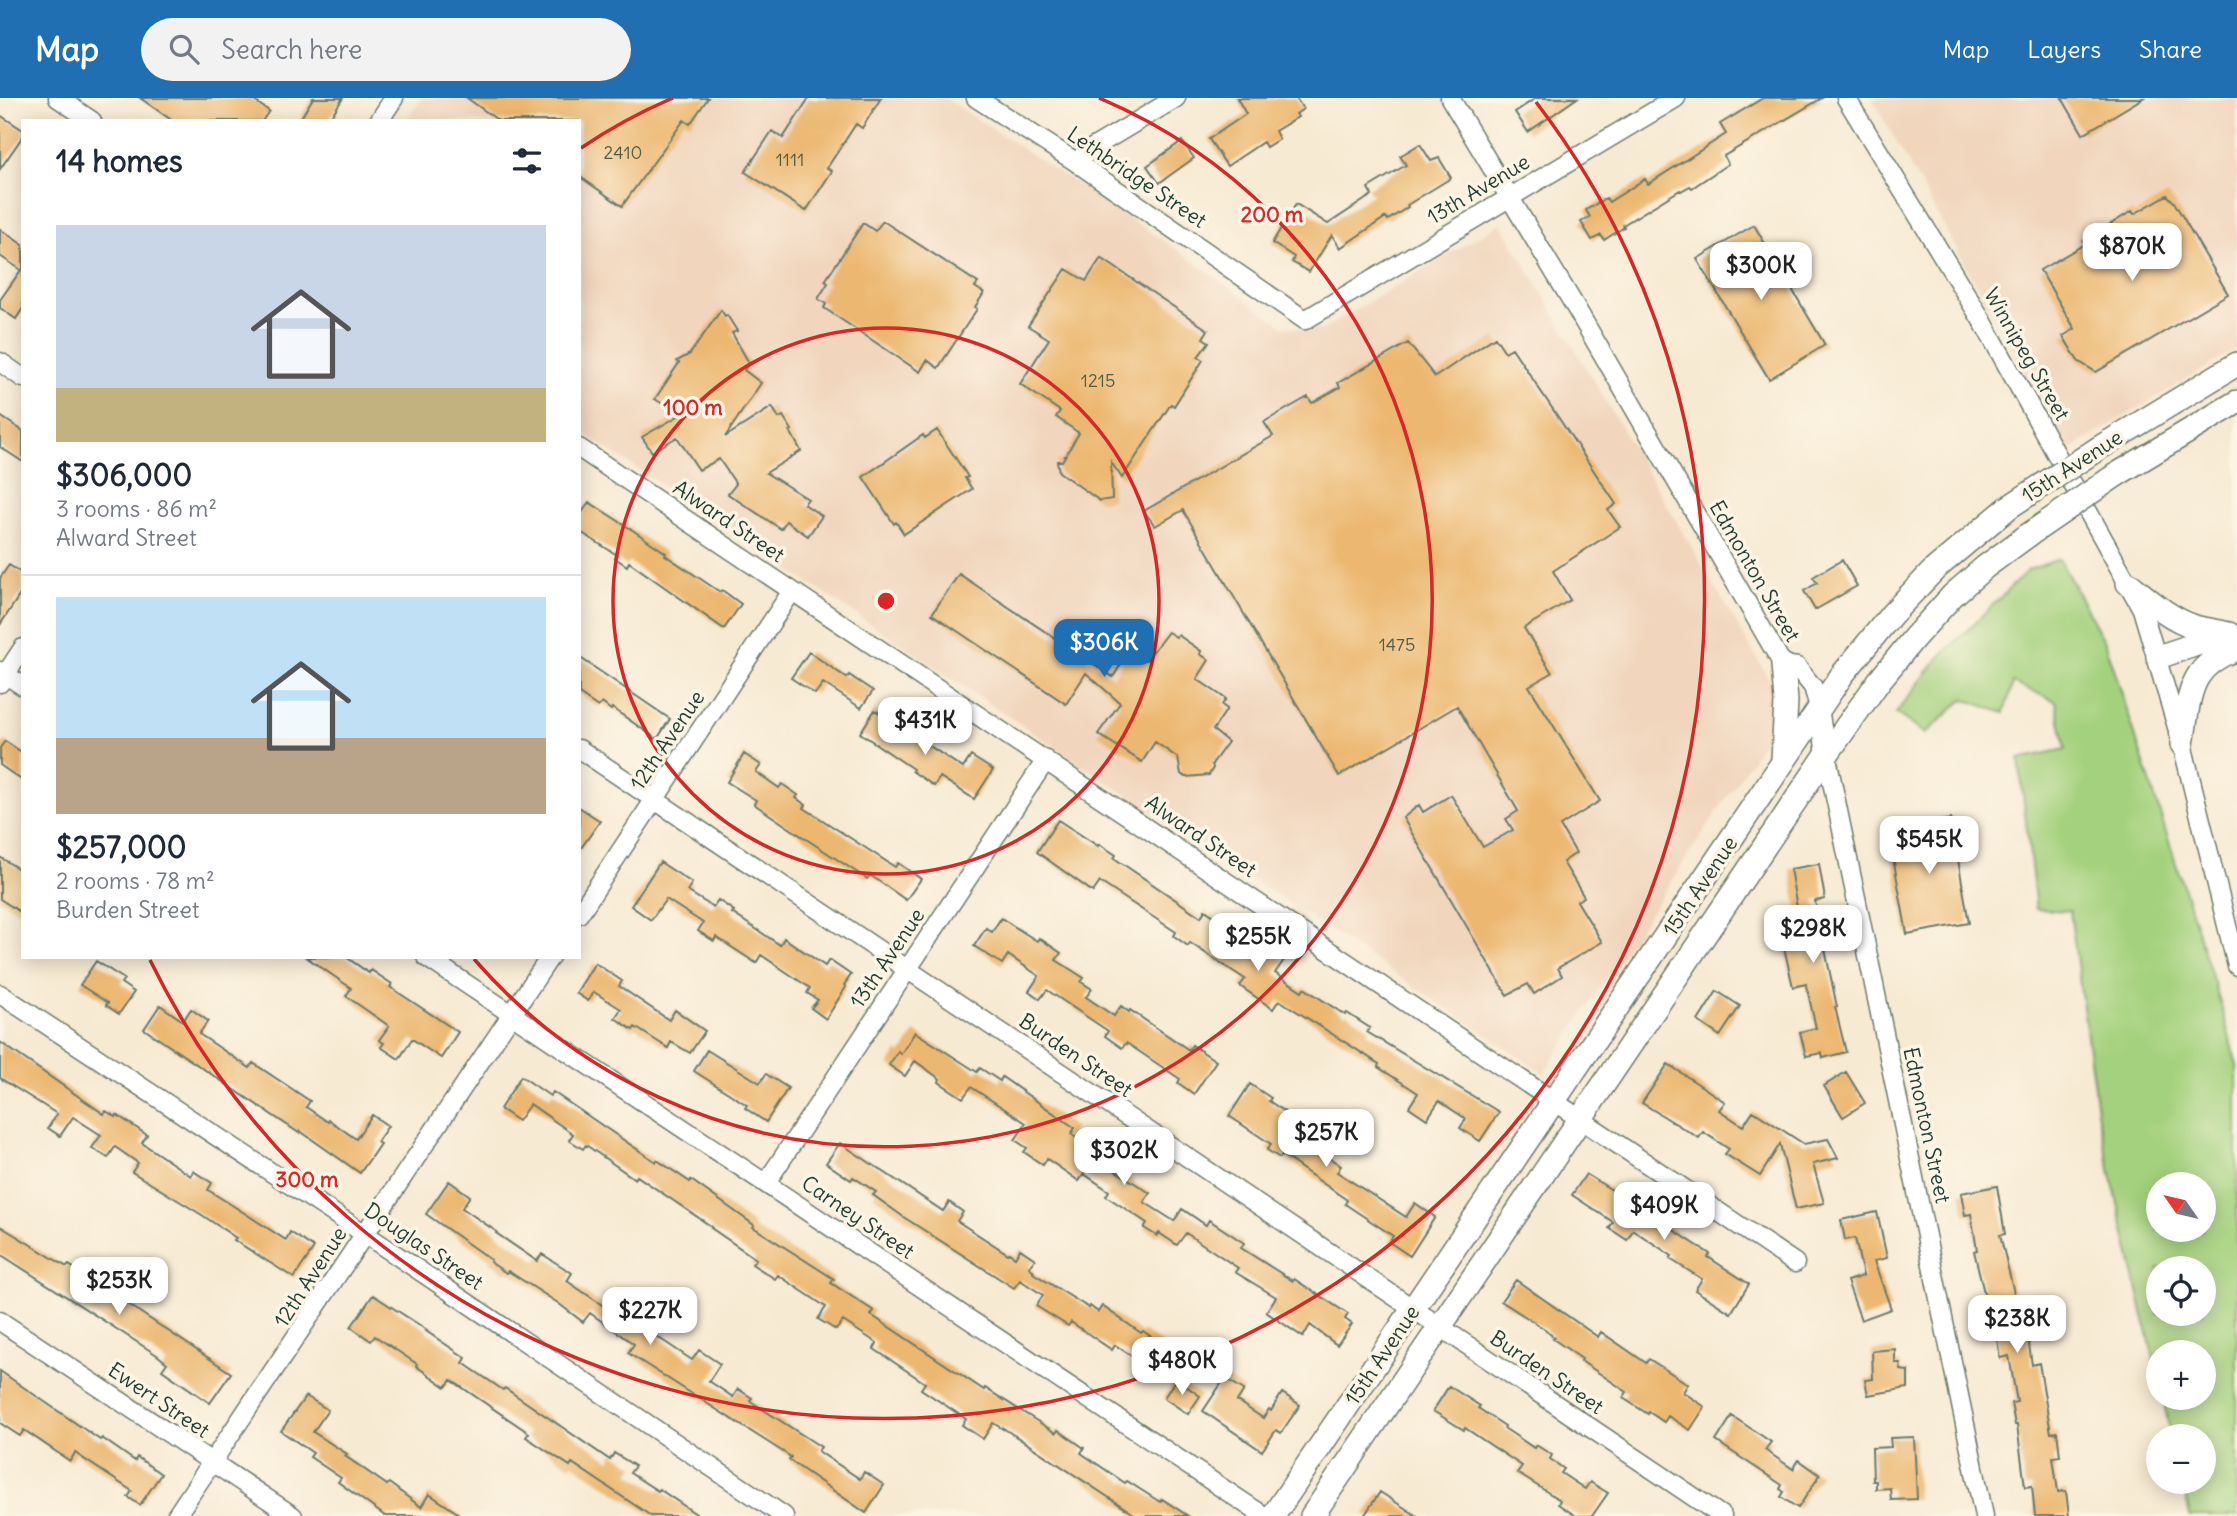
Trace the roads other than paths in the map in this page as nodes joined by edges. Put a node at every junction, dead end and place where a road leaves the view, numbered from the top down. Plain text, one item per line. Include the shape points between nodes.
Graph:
1 (58, 98) edge
2 (394, 98) edge
3 (976, 98) edge
4 (1175, 98) edge
5 (1450, 98) edge
6 (1676, 98) edge
7 (1846, 98) edge
8 (89, 119) edge
9 (380, 119) edge
10 (1076, 162) junction
11 (1509, 196) junction
12 (1305, 320) joint
13 (0, 362) edge
14 (2237, 364) edge
15 (21, 377) edge
16 (2233, 406) edge
17 (581, 449) edge
18 (2128, 583) junction
19 (792, 591) junction
20 (2234, 638) edge
21 (21, 651) edge
22 (2158, 657) junction
23 (1783, 665) junction
24 (2, 676) edge
25 (21, 685) edge
26 (1819, 706) junction
27 (2182, 744) junction
28 (581, 751) edge
29 (1827, 754) junction
30 (1046, 760) junction
31 (1783, 763) junction
32 (654, 799) junction
33 (581, 911) edge
34 (429, 959) edge
35 (549, 959) edge
36 (2237, 966) edge
37 (907, 968) junction
38 (0, 994) edge
39 (511, 1015) junction
40 (1554, 1101) junction
41 (1581, 1118) junction
42 (766, 1183) junction
43 (365, 1234) junction
44 (1796, 1263) dead end
45 (1412, 1310) junction
46 (0, 1321) edge
47 (1440, 1328) junction
48 (211, 1462) junction
49 (176, 1516) edge
50 (293, 1516) edge
51 (784, 1516) edge
52 (1264, 1516) edge
53 (1273, 1516) edge
54 (1312, 1516) edge
55 (1722, 1516) edge
56 (1984, 1516) edge

1 - 8 street
2 - 9 street
3 - 10 street, Lethbridge Street
4 - 10 street
5 - 11 street, Edmonton Street
6 - 11 street, 13th Avenue
7 - 18 street, Winnipeg Street via 1983,322
10 - 12 street, Lethbridge Street
11 - 12 street, 13th Avenue
11 - 23 street, Edmonton Street
13 - 15 street
14 - 26 main road, 15th Avenue, bridge via 2010,507 1935,569 1892,614
16 - 29 main road, 15th Avenue, bridge via 2116,475 1985,567 1914,638
17 - 19 street, Alward Street
18 - 20 main road via 2181,621
18 - 22 street, Winnipeg Street
19 - 30 street, Alward Street
19 - 32 street, 12th Avenue
20 - 22 main road
20 - 27 main road via 2194,682
21 - 24 street
22 - 27 street, Winnipeg Street
23 - 26 street, Edmonton Street via 1797,667 1813,687
23 - 31 main road
24 - 25 street
26 - 29 street, Edmonton Street
26 - 31 main road, 15th Avenue
27 - 36 street, Winnipeg Street
28 - 32 street, Burden Street
29 - 41 main road, 15th Avenue
29 - 56 street, Edmonton Street
30 - 37 street, 13th Avenue
30 - 40 street, Alward Street
31 - 40 main road, 15th Avenue
32 - 33 street, 12th Avenue
32 - 37 street, Burden Street
34 - 39 street, Carney Street
35 - 39 street, 12th Avenue
37 - 42 street, 13th Avenue
37 - 45 street, Burden Street
38 - 43 street, Douglas Street
39 - 42 street, Carney Street
39 - 43 street, 12th Avenue
40 - 41 street, Alward Street
40 - 45 main road, 15th Avenue
41 - 44 street, Alward Street
41 - 47 main road, 15th Avenue
42 - 52 street, Carney Street
43 - 48 street, 12th Avenue
43 - 51 street, Douglas Street
45 - 47 street, Burden Street
45 - 53 main road, 15th Avenue
46 - 48 street, Ewert Street
47 - 54 main road, 15th Avenue
47 - 55 street, Burden Street
48 - 49 street, 12th Avenue
48 - 50 street, Ewert Street

